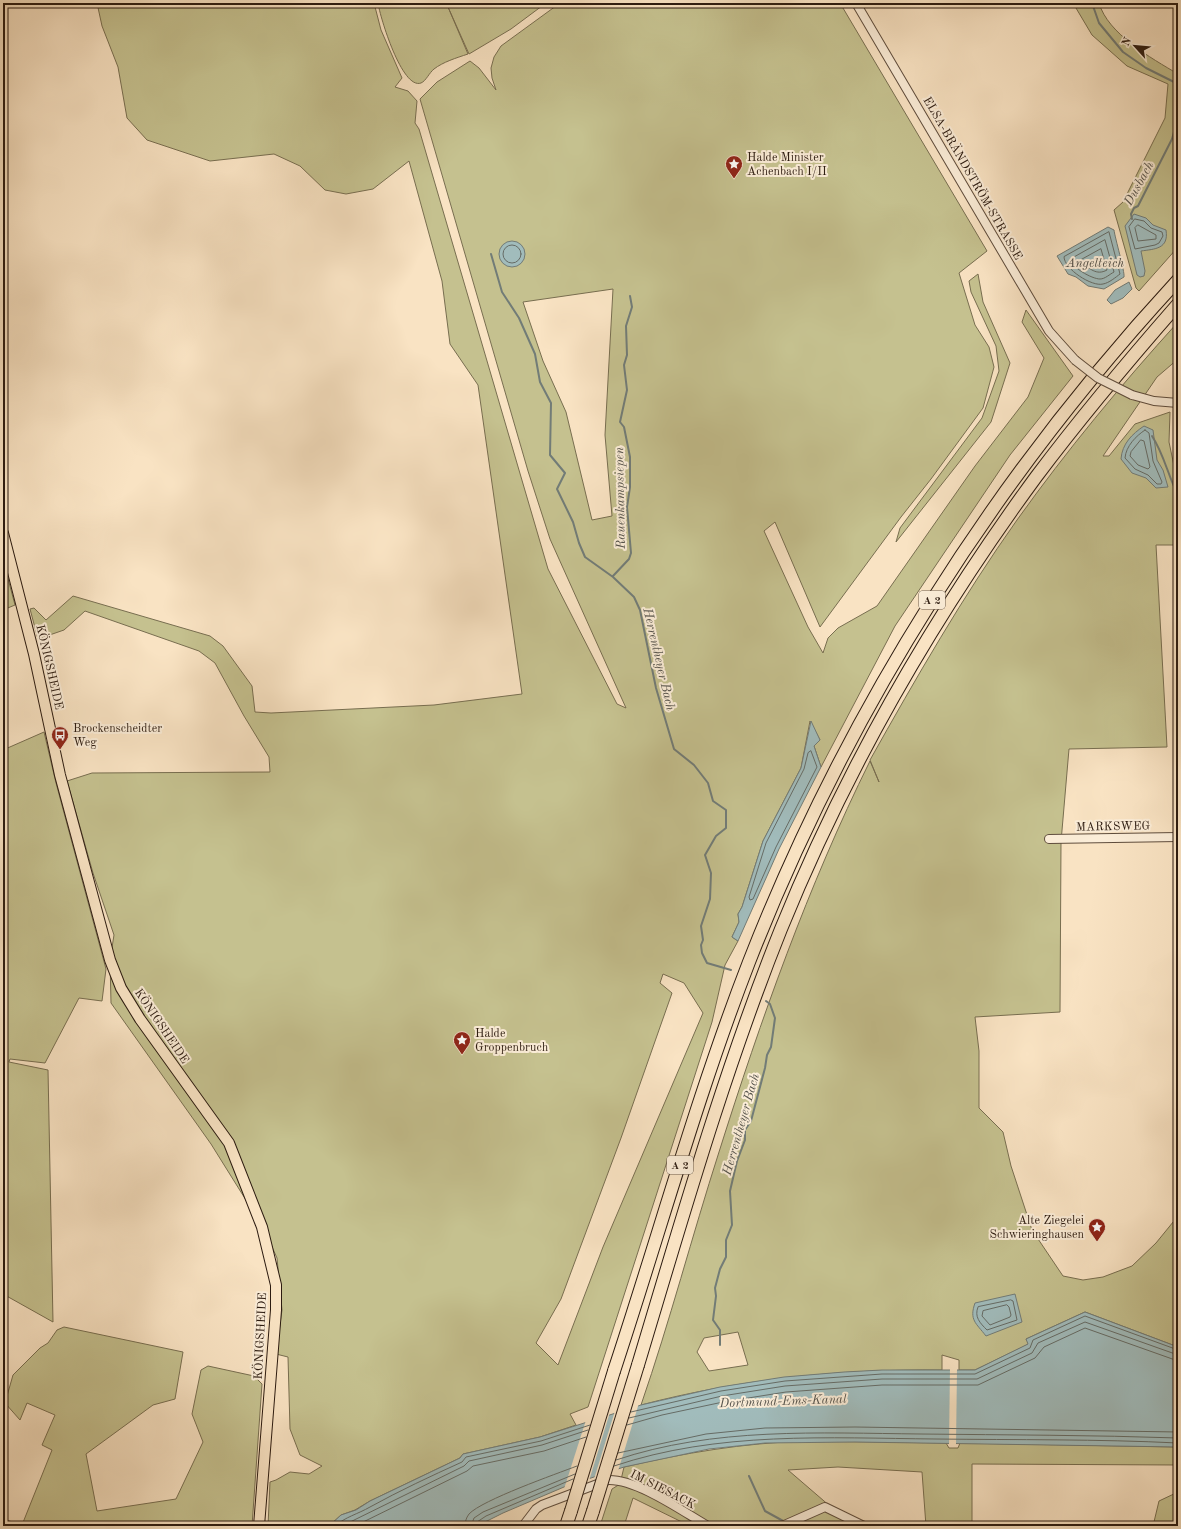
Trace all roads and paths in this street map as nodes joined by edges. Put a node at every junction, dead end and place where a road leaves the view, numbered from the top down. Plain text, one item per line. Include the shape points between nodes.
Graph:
1 (856, 3) edge
2 (1178, 280) edge
3 (1178, 304) edge
4 (1178, 403) edge
5 (3, 533) edge
6 (1178, 837) edge
7 (1048, 839) dead end
8 (259, 1526) edge
9 (522, 1526) edge
10 (566, 1526) edge
11 (588, 1526) edge
12 (708, 1526) edge
13 (782, 1526) edge
14 (864, 1526) edge

1 - 4 street, ELSA-BRÄNDSTRÖM-STRASSE, bridge via 1049,331 1075,360 1098,378 1132,394
2 - 10 highway, A 2, bridge via 1068,407 982,524 878,691 829,783 769,913 724,1029
3 - 11 highway, A 2, bridge via 1118,373 1010,513 917,657 859,762 800,886 746,1019 694,1179
5 - 8 main road, KÖNIGSHEIDE via 32,647 60,775 110,960 121,988 140,1019 229,1143 262,1227 270,1255 276,1285 276,1310
6 - 7 street, MARKSWEG
9 - 12 street, IM SIESACK via 542,1505 608,1480 617,1480 640,1488
13 - 14 street via 826,1507

